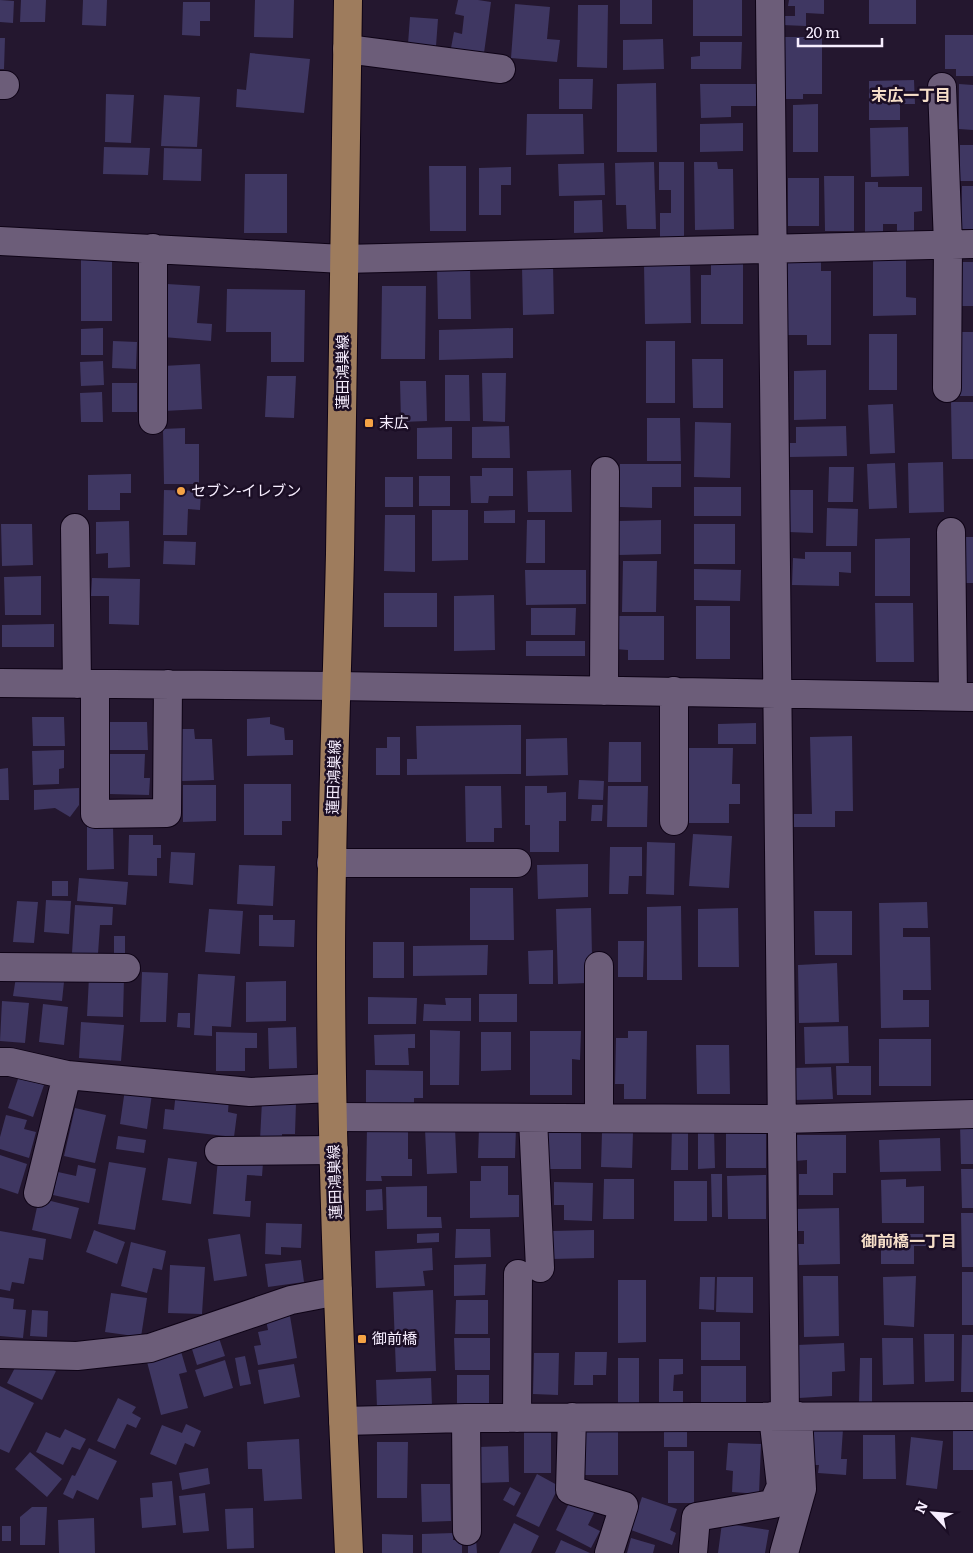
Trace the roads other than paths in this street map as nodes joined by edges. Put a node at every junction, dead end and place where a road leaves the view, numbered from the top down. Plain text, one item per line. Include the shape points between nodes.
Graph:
1 (348, 0) edge
2 (770, 0) edge
3 (347, 49) junction
4 (501, 68) dead end
5 (942, 87) dead end
6 (0, 241) edge
7 (961, 244) edge
8 (153, 248) junction
9 (772, 248) junction
10 (343, 258) junction
11 (947, 388) dead end
12 (154, 420) dead end
13 (605, 471) dead end
14 (76, 528) dead end
15 (951, 532) dead end
16 (0, 683) edge
17 (86, 684) junction
18 (168, 684) junction
19 (337, 686) junction
20 (604, 690) junction
21 (674, 692) junction
22 (777, 693) junction
23 (969, 697) edge
24 (674, 821) dead end
25 (331, 863) junction
26 (517, 863) dead end
27 (599, 966) dead end
28 (0, 967) edge
29 (126, 968) dead end
30 (0, 1062) edge
31 (67, 1074) junction
32 (332, 1088) junction
33 (973, 1114) edge
34 (333, 1118) junction
35 (599, 1118) junction
36 (533, 1119) junction
37 (782, 1119) junction
38 (334, 1150) junction
39 (219, 1151) dead end
40 (38, 1193) dead end
41 (338, 1291) junction
42 (0, 1354) edge
43 (785, 1416) junction
44 (973, 1416) edge
45 (572, 1417) junction
46 (466, 1418) junction
47 (517, 1418) junction
48 (343, 1420) junction
49 (467, 1531) dead end
50 (348, 1553) edge
51 (610, 1553) edge
52 (693, 1553) edge
53 (784, 1553) edge

1 - 3 main road, 蓮田鴻巣線
2 - 9 street
3 - 4 street
3 - 10 main road, 蓮田鴻巣線
5 - 7 street
6 - 8 street
7 - 9 street
7 - 11 street
8 - 10 street
8 - 12 street
9 - 10 street
9 - 22 street
10 - 19 main road, 蓮田鴻巣線
13 - 20 street
14 - 17 street
15 - 23 street
16 - 17 street
17 - 18 street
17 - 18 street via 95,814 167,813
18 - 19 street
19 - 20 street
19 - 25 main road, 蓮田鴻巣線
20 - 21 street
21 - 22 street
21 - 24 street
22 - 23 street
22 - 37 street
25 - 26 street
25 - 32 main road, 蓮田鴻巣線
27 - 35 street
28 - 29 street
30 - 31 street
31 - 32 street via 250,1092
31 - 40 street
32 - 34 main road, 蓮田鴻巣線
33 - 37 street
34 - 36 street
34 - 38 main road, 蓮田鴻巣線
35 - 36 street
35 - 37 street
36 - 47 street via 529,1271
37 - 43 street
38 - 39 street
38 - 41 main road, 蓮田鴻巣線
41 - 42 street via 291,1300 150,1348 77,1356
41 - 48 main road, 蓮田鴻巣線
43 - 44 street
43 - 45 street
43 - 52 street via 780,1486 773,1504 696,1517
43 - 53 street via 802,1489
45 - 47 street
45 - 51 street via 570,1490 624,1506
46 - 47 street
46 - 48 street
46 - 49 street
48 - 50 main road, 蓮田鴻巣線

